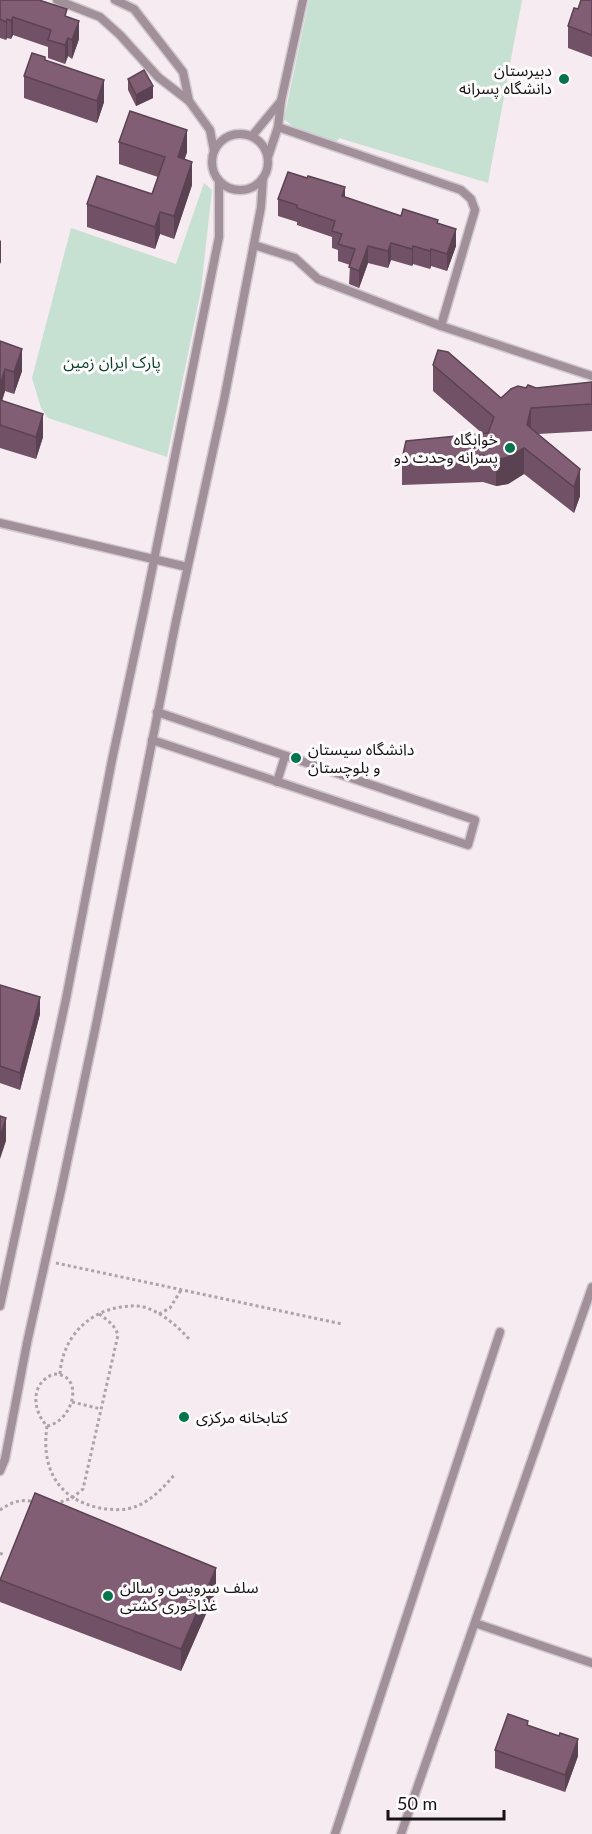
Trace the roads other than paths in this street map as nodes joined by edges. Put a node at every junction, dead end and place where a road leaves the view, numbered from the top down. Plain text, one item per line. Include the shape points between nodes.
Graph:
1 (57, 0) edge
2 (115, 0) edge
3 (303, 0) edge
4 (189, 101) junction
5 (281, 101) junction
6 (278, 127) junction
7 (252, 136) junction
8 (214, 151) junction
9 (268, 157) junction
10 (263, 178) junction
11 (219, 182) junction
12 (254, 245) junction
13 (441, 326) junction
14 (592, 376) edge
15 (0, 523) edge
16 (154, 560) junction
17 (187, 567) junction
18 (158, 712) junction
19 (152, 740) junction
20 (285, 756) junction
21 (277, 782) junction
22 (592, 1287) edge
23 (0, 1306) edge
24 (500, 1332) dead end
25 (0, 1471) edge
26 (475, 1623) junction
27 (592, 1664) edge
28 (335, 1834) edge
29 (401, 1834) edge

1 - 4 lane via 100,17 158,77
2 - 4 lane via 134,9 183,72
3 - 5 lane
4 - 8 lane via 210,130
5 - 6 lane
5 - 7 lane
6 - 9 lane
6 - 13 lane via 462,190 471,199 475,210
7 - 8 lane via 232,135
7 - 9 lane via 265,148
8 - 11 lane via 212,164
9 - 10 lane
10 - 11 lane via 245,190
10 - 12 lane
11 - 16 lane via 219,237
12 - 13 lane via 295,258 318,279
12 - 17 lane
13 - 14 lane
15 - 16 lane
16 - 17 lane
16 - 23 lane
17 - 18 lane
18 - 19 lane
18 - 20 lane
19 - 21 lane
19 - 25 lane via 96,1025
20 - 21 lane
20 - 21 lane via 475,820 468,845
22 - 26 lane
24 - 28 lane
26 - 27 lane
26 - 29 lane

